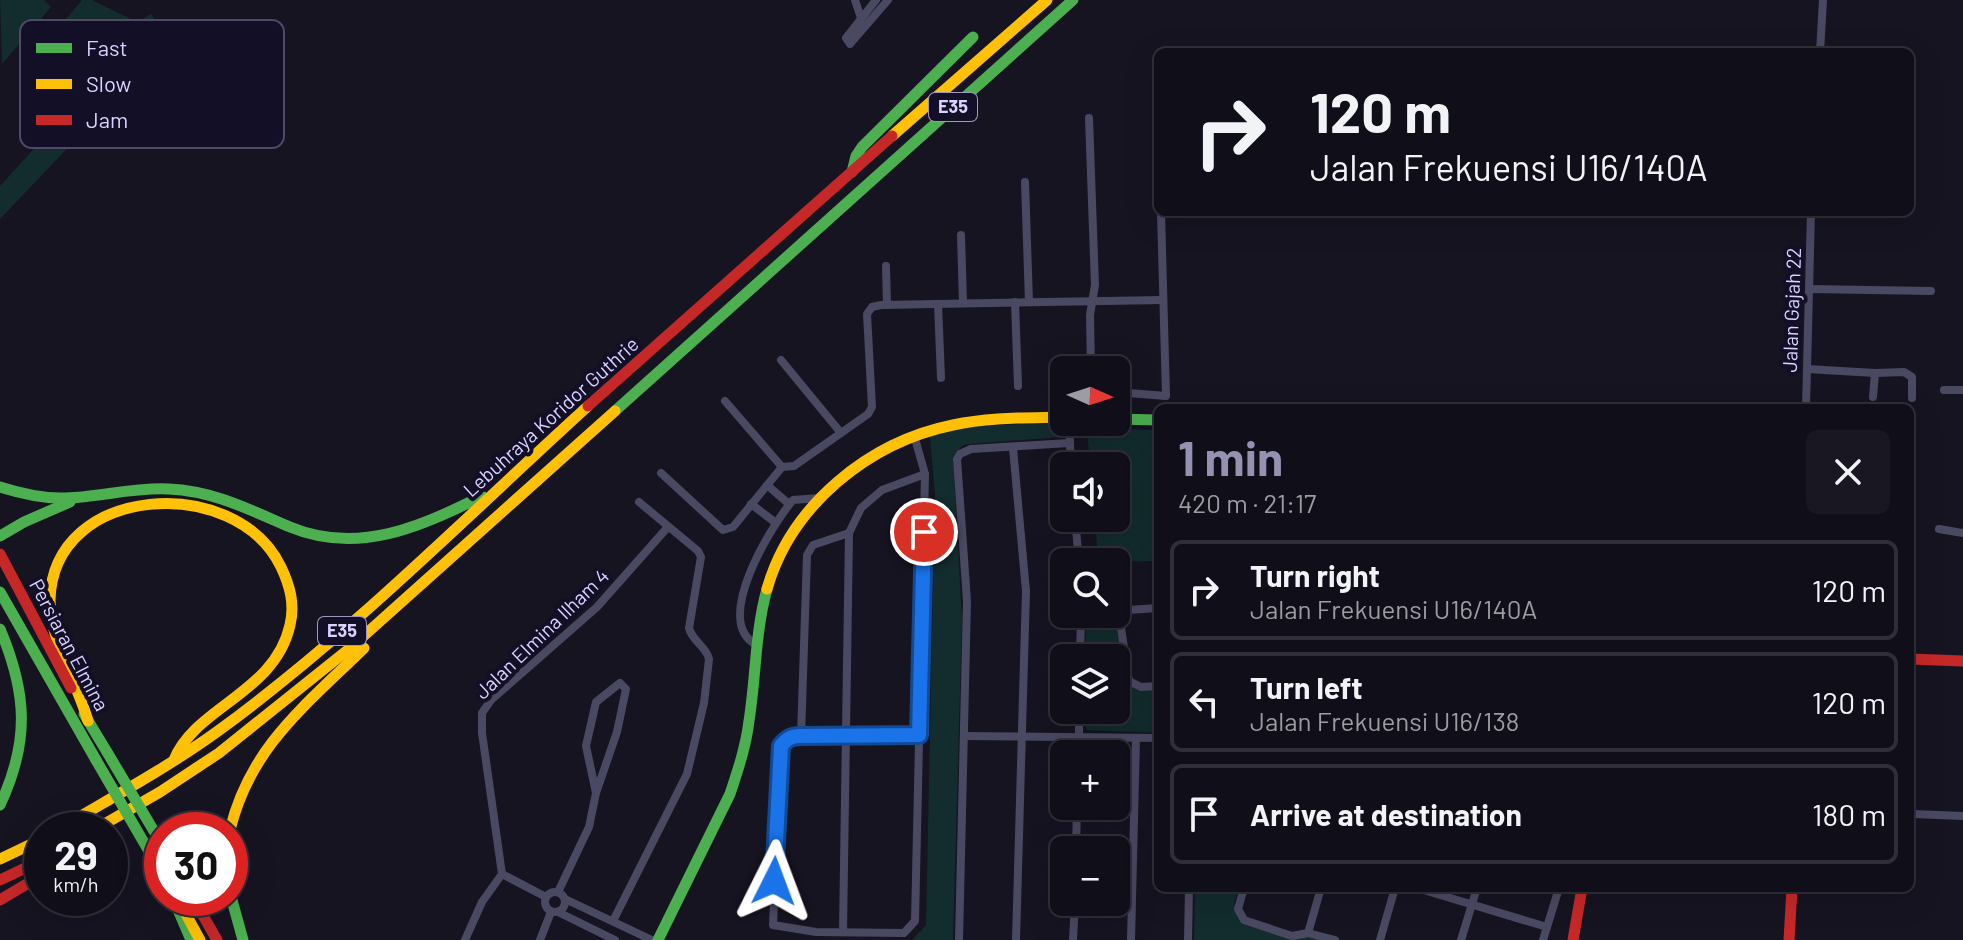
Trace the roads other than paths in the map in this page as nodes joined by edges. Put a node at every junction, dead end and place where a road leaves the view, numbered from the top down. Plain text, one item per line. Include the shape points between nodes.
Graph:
1 (855, 0) edge
2 (876, 0) edge
3 (888, 0) edge
4 (1047, 0) edge
5 (1073, 0) edge
6 (1823, 0) edge
7 (861, 19) junction
8 (973, 37) dead end
9 (1820, 48) edge
10 (1089, 118) dead end
11 (852, 172) junction
12 (1025, 182) dead end
13 (1161, 216) edge
14 (1811, 216) edge
15 (961, 235) dead end
16 (886, 266) dead end
17 (1809, 289) junction
18 (1931, 291) dead end
19 (1163, 300) junction
20 (1092, 301) junction
21 (1015, 302) junction
22 (1029, 302) junction
23 (963, 303) junction
24 (938, 304) junction
25 (887, 305) junction
26 (1091, 356) edge
27 (781, 360) dead end
28 (1807, 369) junction
29 (1875, 373) junction
30 (941, 378) dead end
31 (1018, 386) dead end
32 (1944, 390) dead end
33 (1963, 390) edge
34 (1130, 393) edge
35 (1873, 397) dead end
36 (1912, 398) dead end
37 (725, 401) dead end
38 (1806, 404) edge
39 (1050, 418) edge
40 (1130, 419) edge
41 (1154, 420) edge
42 (841, 433) junction
43 (914, 435) junction
44 (1069, 436) edge
45 (1069, 443) junction
46 (1013, 448) junction
47 (1070, 452) edge
48 (782, 467) junction
49 (661, 473) dead end
50 (925, 474) junction
51 (767, 485) junction
52 (0, 487) edge
53 (500, 487) junction
54 (819, 498) junction
55 (78, 499) junction
56 (639, 502) dead end
57 (751, 504) junction
58 (789, 504) junction
59 (776, 523) junction
60 (667, 528) junction
61 (1939, 529) dead end
62 (849, 533) junction
63 (1963, 533) edge
64 (0, 536) edge
65 (462, 547) junction
66 (0, 554) edge
67 (0, 592) edge
68 (1154, 608) edge
69 (0, 629) edge
70 (757, 645) junction
71 (1914, 659) edge
72 (1963, 661) edge
73 (1154, 686) edge
74 (88, 721) junction
75 (1079, 724) edge
76 (919, 735) junction
77 (801, 736) junction
78 (848, 736) junction
79 (964, 736) junction
80 (1023, 736) junction
81 (1079, 736) junction
82 (1136, 738) junction
83 (1154, 738) edge
84 (1079, 740) edge
85 (174, 761) junction
86 (160, 792) junction
87 (596, 793) junction
88 (0, 805) edge
89 (88, 812) edge
90 (125, 812) edge
91 (233, 812) edge
92 (144, 814) edge
93 (1914, 814) edge
94 (128, 816) edge
95 (1963, 816) edge
96 (144, 843) edge
97 (24, 848) edge
98 (0, 859) edge
99 (24, 869) edge
100 (502, 874) junction
101 (0, 880) edge
102 (24, 886) edge
103 (1189, 892) edge
104 (1243, 892) edge
105 (1320, 892) edge
106 (1394, 892) edge
107 (1430, 892) edge
108 (1476, 892) edge
109 (1558, 892) edge
110 (1581, 892) edge
111 (1792, 892) edge
112 (561, 895) junction
113 (546, 897) junction
114 (0, 900) edge
115 (1471, 905) junction
116 (554, 912) junction
117 (181, 916) edge
118 (185, 916) edge
119 (203, 916) edge
120 (236, 916) edge
121 (1074, 916) edge
122 (613, 921) junction
123 (1547, 927) junction
124 (843, 932) junction
125 (1308, 933) junction
126 (604, 938) edge
127 (191, 940) edge
128 (200, 940) edge
129 (217, 940) edge
130 (243, 940) edge
131 (465, 940) edge
132 (540, 940) edge
133 (615, 940) edge
134 (655, 940) edge
135 (959, 940) edge
136 (1016, 940) edge
137 (1073, 940) edge
138 (1131, 940) edge
139 (1188, 940) edge
140 (1335, 940) edge
141 (1380, 940) edge
142 (1461, 940) edge
143 (1543, 940) edge
144 (1573, 940) edge
145 (1789, 940) edge

1 - 7 street
2 - 7 street
3 - 7 street via 850,44 846,38
4 - 11 main road, Lebuhraya Koridor Guthrie / E35
5 - 65 main road, Lebuhraya Koridor Guthrie / E35
6 - 9 street
8 - 11 main road via 862,147
10 - 20 street
11 - 53 main road, Lebuhraya Koridor Guthrie / E35
12 - 22 street
13 - 19 street
14 - 17 street, Jalan Gajah 22
15 - 23 street
16 - 25 street
17 - 18 street
17 - 28 street, Jalan Gajah 22
19 - 20 street
19 - 34 street via 1166,396
20 - 22 street
20 - 26 street
21 - 22 street
21 - 23 street
21 - 31 street
23 - 24 street
24 - 25 street
24 - 30 street
25 - 42 street via 872,307 867,314 872,407
27 - 42 street
28 - 29 street
28 - 38 street, Jalan Gajah 22
29 - 35 street
29 - 36 street via 1908,374
32 - 33 street
37 - 48 street
39 - 43 main road via 965,422
40 - 41 main road
42 - 48 street via 794,466
43 - 50 street
43 - 54 main road via 860,462
44 - 45 street
45 - 46 street
45 - 47 street
46 - 79 street via 971,449 957,459 966,586
46 - 80 street via 1026,591
48 - 51 street
49 - 57 street via 723,530 733,527
50 - 62 street via 882,490 861,508
50 - 76 street
51 - 57 street
51 - 58 street
52 - 55 main road via 29,496
53 - 55 main road via 427,524 356,539 295,529 203,492 166,488
53 - 85 main road, Lebuhraya Koridor Guthrie / E35 via 292,673
54 - 58 street via 798,498
54 - 70 main road via 773,573 762,604
55 - 64 main road
56 - 60 street
57 - 59 street
58 - 59 street
59 - 70 street via 756,558 740,615 745,637
60 - 100 street, Jalan Elmina Ilham 4 via 597,607 482,713
60 - 122 street via 701,557 689,628 708,653 704,703 687,774
61 - 63 street
62 - 77 street via 813,545 807,555
62 - 78 street
65 - 86 main road, Lebuhraya Koridor Guthrie / E35 via 290,698
65 - 91 main road via 267,746 242,784
66 - 74 main road, Persiaran Elmina
67 - 96 main road, Persiaran Elmina, bridge
68 - 73 street via 1128,610 1120,621 1129,681
69 - 88 main road via 24,707 18,763
70 - 134 main road via 747,736 730,794
71 - 72 main road
74 - 85 main road via 51,611 51,588 67,544 83,527 113,510 146,503 180,504 239,521 267,541 286,570 292,594 289,629 262,673 189,735
74 - 92 main road, Persiaran Elmina, bridge
75 - 81 street
76 - 78 street
76 - 124 street via 915,921 904,933
77 - 78 street
77 - 124 street via 792,736 781,746 773,925
78 - 124 street
79 - 80 street
79 - 135 street
80 - 81 street
80 - 136 street
81 - 82 street
81 - 84 street
82 - 83 street
82 - 138 street
85 - 89 main road, Lebuhraya Koridor Guthrie / E35
86 - 90 main road, Lebuhraya Koridor Guthrie / E35
86 - 94 main road
87 - 87 street via 586,746 596,702 620,683 626,689 617,732
87 - 112 street via 589,827
93 - 95 street
97 - 98 main road
99 - 101 main road
100 - 113 street
100 - 131 street
102 - 114 main road
103 - 139 street
104 - 125 street via 1238,909 1244,920 1292,936
105 - 125 street
106 - 141 street
107 - 115 street
108 - 115 street
109 - 123 street
110 - 144 main road
111 - 145 main road
112 - 113 street via 551,892
112 - 116 street via 565,906
112 - 122 street
113 - 116 street via 546,907
115 - 123 street
115 - 142 street
116 - 126 street
116 - 132 street
117 - 127 main road
118 - 128 main road
119 - 129 main road
120 - 130 main road
121 - 137 street
122 - 134 street
123 - 143 street
125 - 140 street
126 - 133 street

